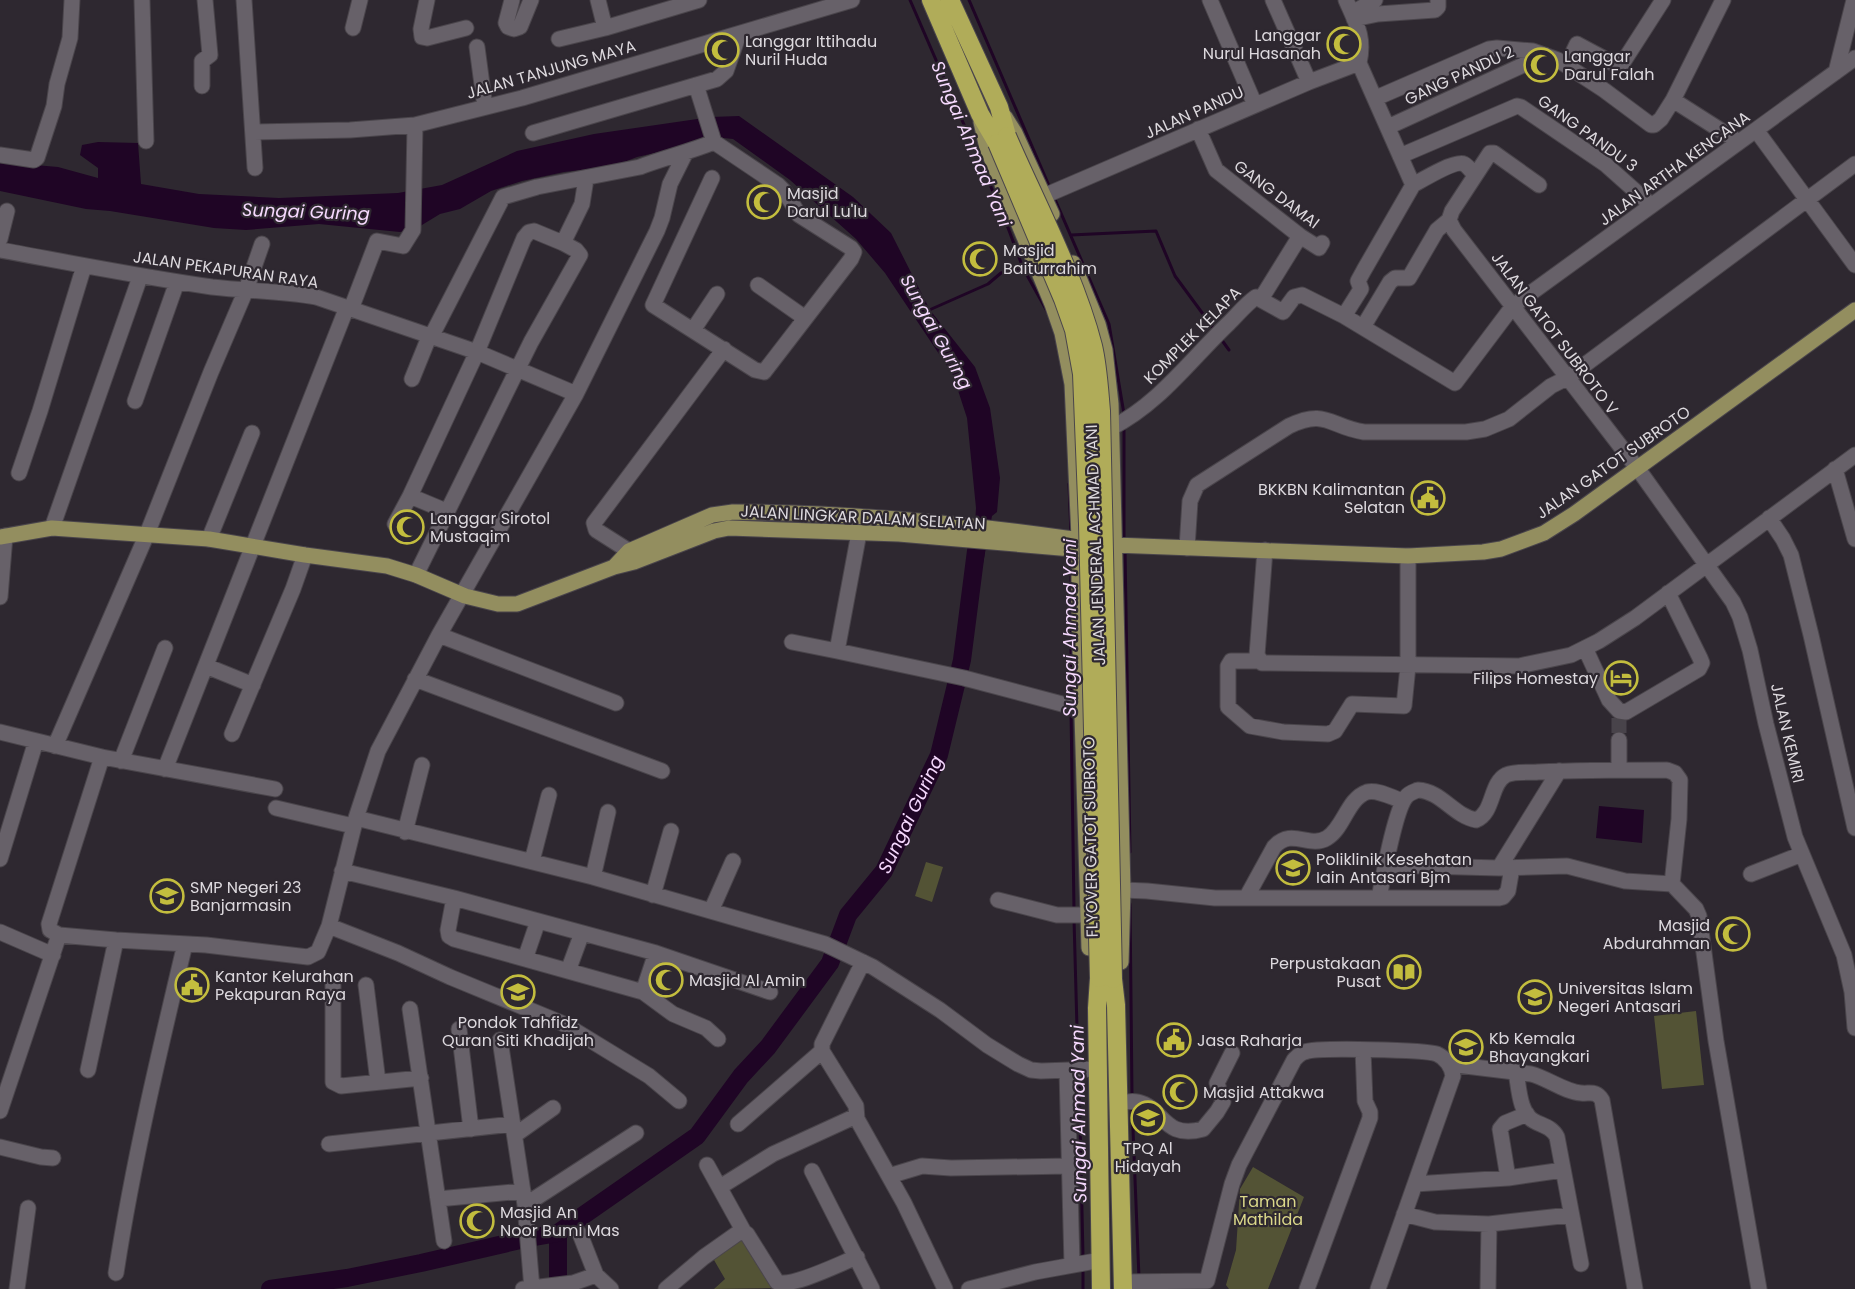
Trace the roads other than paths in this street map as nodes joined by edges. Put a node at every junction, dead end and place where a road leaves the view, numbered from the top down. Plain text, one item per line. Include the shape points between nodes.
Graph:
1 (72, 0) edge
2 (142, 0) edge
3 (205, 0) edge
4 (244, 0) edge
5 (360, 0) edge
6 (428, 0) edge
7 (512, 0) edge
8 (531, 0) edge
9 (598, 0) edge
10 (699, 0) edge
11 (852, 0) edge
12 (931, 0) edge
13 (950, 0) edge
14 (1210, 0) edge
15 (1273, 0) edge
16 (1375, 0) edge
17 (1438, 0) edge
18 (1663, 0) edge
19 (1723, 0) edge
20 (1854, 0) edge
21 (1351, 11) edge
22 (951, 25) junction
23 (353, 28) dead end
24 (466, 28) dead end
25 (605, 28) junction
26 (739, 34) junction
27 (559, 39) dead end
28 (477, 47) dead end
29 (1545, 55) junction
30 (1855, 58) edge
31 (1359, 63) junction
32 (1567, 65) junction
33 (1836, 72) junction
34 (1309, 82) junction
35 (696, 85) junction
36 (202, 86) dead end
37 (1376, 98) junction
38 (1673, 100) junction
39 (1256, 105) junction
40 (999, 106) junction
41 (485, 107) junction
42 (980, 114) junction
43 (415, 125) junction
44 (1388, 127) junction
45 (1198, 129) junction
46 (1756, 130) junction
47 (253, 132) junction
48 (533, 133) dead end
49 (711, 134) junction
50 (1002, 140) junction
51 (146, 141) dead end
52 (1739, 142) junction
53 (685, 154) junction
54 (0, 155) edge
55 (1400, 156) junction
56 (1855, 164) edge
57 (255, 168) dead end
58 (1475, 175) junction
59 (712, 178) dead end
60 (586, 179) junction
61 (1413, 185) junction
62 (1539, 185) dead end
63 (1050, 194) junction
64 (1806, 199) junction
65 (1651, 205) junction
66 (6, 212) dead end
67 (1449, 218) junction
68 (1300, 236) junction
69 (563, 243) junction
70 (1322, 243) dead end
71 (262, 244) dead end
72 (0, 248) edge
73 (1855, 265) edge
74 (84, 266) junction
75 (140, 277) junction
76 (177, 282) junction
77 (758, 285) dead end
78 (246, 290) junction
79 (717, 294) dead end
80 (1261, 299) junction
81 (1513, 306) junction
82 (349, 308) junction
83 (1855, 310) edge
84 (1344, 316) junction
85 (805, 318) junction
86 (1363, 327) junction
87 (693, 330) junction
88 (430, 337) junction
89 (724, 349) junction
90 (477, 352) junction
91 (519, 369) junction
92 (1567, 378) junction
93 (412, 379) dead end
94 (576, 394) junction
95 (135, 401) dead end
96 (1120, 423) junction
97 (252, 434) dead end
98 (1855, 455) edge
99 (1076, 468) junction
100 (1638, 469) junction
101 (1836, 469) junction
102 (1112, 471) junction
103 (19, 473) dead end
104 (410, 496) junction
105 (447, 511) junction
106 (1769, 518) junction
107 (395, 524) dead end
108 (52, 528) junction
109 (859, 533) junction
110 (971, 533) junction
111 (147, 534) junction
112 (3, 536) edge
113 (209, 538) junction
114 (1855, 538) edge
115 (1070, 543) junction
116 (254, 546) junction
117 (1127, 546) junction
118 (1186, 548) junction
119 (1265, 550) junction
120 (305, 555) junction
121 (1408, 556) junction
122 (631, 557) junction
123 (1707, 564) junction
124 (416, 575) junction
125 (1668, 593) junction
126 (462, 595) junction
127 (0, 597) edge
128 (1079, 615) junction
129 (1117, 615) junction
130 (439, 635) junction
131 (792, 642) dead end
132 (165, 648) dead end
133 (1585, 648) junction
134 (837, 651) junction
135 (1259, 661) junction
136 (206, 666) junction
137 (1408, 666) junction
138 (415, 679) junction
139 (253, 685) junction
140 (616, 703) dead end
141 (1073, 705) junction
142 (0, 732) edge
143 (232, 734) dead end
144 (1619, 740) tunnel mouth
145 (36, 741) junction
146 (55, 746) junction
147 (102, 757) junction
148 (121, 761) junction
149 (422, 765) dead end
150 (165, 769) junction
151 (1619, 770) junction
152 (662, 771) dead end
153 (1559, 771) junction
154 (275, 789) dead end
155 (549, 795) dead end
156 (1403, 801) junction
157 (276, 808) dead end
158 (608, 812) dead end
159 (355, 822) junction
160 (1855, 828) edge
161 (671, 831) dead end
162 (405, 832) junction
163 (1802, 854) junction
164 (0, 859) edge
165 (532, 861) junction
166 (733, 861) dead end
167 (1386, 865) junction
168 (1505, 868) junction
169 (342, 871) junction
170 (1751, 874) dead end
171 (593, 877) junction
172 (1672, 884) junction
173 (1125, 890) junction
174 (653, 894) junction
175 (454, 898) junction
176 (1246, 898) junction
177 (1379, 898) junction
178 (998, 900) dead end
179 (711, 911) junction
180 (1088, 915) junction
181 (538, 921) junction
182 (329, 926) junction
183 (0, 932) edge
184 (582, 933) junction
185 (59, 935) junction
186 (116, 940) junction
187 (185, 944) junction
188 (656, 953) junction
189 (1849, 954) edge
190 (53, 955) junction
191 (525, 959) junction
192 (863, 962) junction
193 (568, 971) junction
194 (1106, 979) junction
195 (333, 983) dead end
196 (366, 985) dead end
197 (643, 992) junction
198 (770, 992) dead end
199 (1097, 1004) junction
200 (1116, 1005) junction
201 (410, 1009) dead end
202 (1855, 1028) edge
203 (459, 1029) dead end
204 (718, 1039) dead end
205 (500, 1041) dead end
206 (822, 1050) junction
207 (1363, 1050) junction
208 (1232, 1053) dead end
209 (1449, 1064) junction
210 (88, 1070) dead end
211 (1093, 1070) junction
212 (1069, 1071) junction
213 (1516, 1072) junction
214 (421, 1078) junction
215 (378, 1082) junction
216 (680, 1101) dead end
217 (1127, 1102) junction
218 (553, 1108) dead end
219 (0, 1111) edge
220 (1527, 1114) junction
221 (856, 1116) junction
222 (738, 1124) dead end
223 (471, 1129) junction
224 (514, 1129) junction
225 (636, 1133) dead end
226 (429, 1134) junction
227 (329, 1144) dead end
228 (0, 1147) edge
229 (52, 1158) dead end
230 (707, 1165) dead end
231 (1069, 1166) junction
232 (1563, 1170) junction
233 (812, 1171) dead end
234 (889, 1176) junction
235 (1508, 1178) junction
236 (1415, 1184) junction
237 (720, 1187) junction
238 (524, 1198) junction
239 (438, 1199) junction
240 (28, 1208) dead end
241 (1404, 1214) junction
242 (1570, 1215) junction
243 (1489, 1224) junction
244 (744, 1232) junction
245 (580, 1234) dead end
246 (444, 1241) dead end
247 (857, 1257) junction
248 (1101, 1260) junction
249 (1581, 1264) dead end
250 (1072, 1265) junction
251 (116, 1273) dead end
252 (596, 1275) junction
253 (814, 1282) edge
254 (1129, 1284) edge
255 (566, 1285) edge
256 (1210, 1285) edge
257 (529, 1288) edge
258 (18, 1289) edge
259 (612, 1289) edge
260 (666, 1289) edge
261 (872, 1289) edge
262 (945, 1289) edge
263 (969, 1289) edge
264 (1101, 1289) edge
265 (1307, 1289) edge
266 (1378, 1289) edge
267 (1488, 1289) edge
268 (1635, 1289) edge
269 (1759, 1289) edge

1 - 54 street via 70,38 37,158
2 - 51 street
3 - 36 street via 210,55 202,61
4 - 47 street
5 - 23 street
6 - 24 street via 422,37
7 - 8 street via 506,25 514,29 520,27
9 - 25 street
10 - 25 street
11 - 26 street, JALAN TANJUNG MAYA
12 - 22 highway, JALAN JENDERAL ACHMAD YANI
13 - 22 highway, JALAN JENDERAL ACHMAD YANI
14 - 39 street
15 - 34 street
16 - 21 street
17 - 21 street via 1435,10 1378,14
18 - 32 street via 1620,67 1577,44
19 - 38 street
20 - 33 street
21 - 31 street via 1362,44
22 - 40 highway, JALAN JENDERAL ACHMAD YANI
22 - 42 highway, JALAN JENDERAL ACHMAD YANI
25 - 27 street
26 - 35 street via 724,74
26 - 41 street, JALAN TANJUNG MAYA
28 - 41 street
29 - 32 street
29 - 37 street via 1494,48
29 - 44 street, GANG PANDU 2
30 - 33 street, JALAN ARTHA KENCANA
31 - 34 street, JALAN PANDU
31 - 37 street
32 - 38 street via 1654,125
33 - 46 street, JALAN ARTHA KENCANA
34 - 39 street, JALAN PANDU
35 - 48 street
35 - 49 street
37 - 44 street
38 - 52 street
39 - 45 street, JALAN PANDU
40 - 50 highway, JALAN JENDERAL ACHMAD YANI
40 - 63 main road, JALAN JENDERAL ACHMAD YANI
41 - 43 street, JALAN TANJUNG MAYA
42 - 50 highway, JALAN JENDERAL ACHMAD YANI
42 - 99 main road, JALAN JENDERAL ACHMAD YANI via 987,148 1062,333 1072,384
43 - 47 street, JALAN TANJUNG MAYA
43 - 82 street via 414,230 403,246 377,241
44 - 55 street
45 - 63 street, JALAN PANDU
45 - 68 street, GANG DAMAI via 1216,170
46 - 52 street, JALAN ARTHA KENCANA
46 - 64 street
47 - 57 street
49 - 53 street
49 - 85 street via 782,188 799,215 853,250 851,260
50 - 194 highway, FLYOVER GATOT SUBROTO, bridge via 1076,294 1097,372 1101,411
52 - 65 street, JALAN ARTHA KENCANA
53 - 60 street
53 - 94 street via 670,184 657,231
55 - 61 street
55 - 65 street, GANG PANDU 3 via 1517,106 1605,164
56 - 64 street
58 - 61 street via 1461,163
58 - 62 street via 1492,153
58 - 67 street
59 - 87 street via 652,303
60 - 69 street via 582,204
60 - 88 street via 503,197
61 - 84 street via 1358,281 1361,289
63 - 96 main road, JALAN JENDERAL ACHMAD YANI via 1098,324 1111,404
64 - 73 street
64 - 92 street
65 - 81 street, JALAN ARTHA KENCANA
66 - 72 street
67 - 81 street, JALAN GATOT SUBROTO V via 1454,230
67 - 86 street via 1437,230 1409,278 1390,282
68 - 70 street, GANG DAMAI via 1319,248
68 - 80 street
69 - 90 street via 534,231 526,235
69 - 91 street via 580,255
71 - 78 street
72 - 74 street, JALAN PEKAPURAN RAYA
74 - 75 street, JALAN PEKAPURAN RAYA
74 - 103 street
75 - 76 street, JALAN PEKAPURAN RAYA
75 - 108 street
76 - 78 street, JALAN PEKAPURAN RAYA
76 - 95 street
77 - 85 street
78 - 82 street, JALAN PEKAPURAN RAYA via 298,294
78 - 111 street
79 - 87 street
80 - 84 street, KOMPLEK KELAPA via 1283,312 1297,294 1302,295
80 - 96 street, KOMPLEK KELAPA via 1253,298 1173,381
81 - 86 street, JALAN ARTHA KENCANA via 1455,383
81 - 92 street, JALAN GATOT SUBROTO V
82 - 88 street, JALAN PEKAPURAN RAYA
82 - 116 street
83 - 100 main road, JALAN GATOT SUBROTO
84 - 86 street
85 - 89 street via 764,372
87 - 89 street
88 - 90 street, JALAN PEKAPURAN RAYA
88 - 93 street
89 - 122 street via 594,524 596,530
90 - 91 street, JALAN PEKAPURAN RAYA
90 - 104 street
91 - 94 street, JALAN PEKAPURAN RAYA
91 - 105 street
92 - 100 street, JALAN GATOT SUBROTO V
92 - 118 street via 1509,419 1475,430 1364,432 1323,418 1301,420 1197,485 1190,501
94 - 126 street
96 - 102 main road, JALAN JENDERAL ACHMAD YANI
97 - 113 street
98 - 101 street
99 - 102 main road via 1087,501 1097,506 1105,500
99 - 115 main road, JALAN JENDERAL ACHMAD YANI
100 - 121 main road, JALAN GATOT SUBROTO via 1544,533 1519,543 1483,552
100 - 123 street, JALAN KEMIRI
101 - 106 street
101 - 114 street
102 - 117 main road, JALAN JENDERAL ACHMAD YANI
104 - 105 street
104 - 107 street
105 - 124 street
106 - 123 street
106 - 160 street via 1791,555
108 - 111 main road
108 - 112 main road
109 - 110 main road, JALAN LINGKAR DALAM SELATAN
109 - 122 main road, JALAN LINGKAR DALAM SELATAN via 729,528
109 - 134 street
110 - 115 main road, JALAN LINGKAR DALAM SELATAN
110 - 122 main road, JALAN LINGKAR DALAM SELATAN via 899,519 733,512 712,515
111 - 113 main road
111 - 146 street
112 - 127 street
113 - 116 main road
115 - 117 main road, JALAN LINGKAR DALAM SELATAN
115 - 128 main road, JALAN JENDERAL ACHMAD YANI
116 - 120 main road
116 - 136 street
117 - 118 main road, JALAN GATOT SUBROTO
117 - 129 main road, JALAN JENDERAL ACHMAD YANI
118 - 119 main road, JALAN GATOT SUBROTO
119 - 121 main road, JALAN GATOT SUBROTO
119 - 135 street
120 - 124 main road via 387,566
120 - 139 street
121 - 137 street
122 - 126 main road via 517,604 498,604
123 - 125 street
123 - 163 street, JALAN KEMIRI via 1740,617 1779,782
124 - 126 main road
125 - 133 street
125 - 133 street via 1701,666 1619,715
126 - 130 street
128 - 129 main road via 1089,594 1097,590 1105,593
128 - 141 main road, JALAN JENDERAL ACHMAD YANI
129 - 173 main road, JALAN JENDERAL ACHMAD YANI
130 - 138 street
130 - 140 street
131 - 134 street
132 - 148 street
133 - 137 street via 1557,659 1519,666
134 - 141 street
135 - 137 street
135 - 137 street via 1229,663 1228,707 1250,726 1295,733 1332,733 1352,704 1404,706
136 - 139 street
136 - 150 street
138 - 152 street
138 - 159 street via 378,751
139 - 143 street
141 - 180 main road, JALAN JENDERAL ACHMAD YANI
142 - 145 street
144 - 151 street
145 - 146 street
145 - 164 street
146 - 147 street
147 - 148 street
147 - 185 street via 49,924
148 - 150 street
149 - 162 street
150 - 154 street
151 - 153 street
151 - 172 street via 1667,770 1680,780
153 - 156 street via 1504,776 1479,819 1468,817 1424,790 1410,793
153 - 168 street
155 - 165 street
156 - 167 street
156 - 176 street via 1373,791 1365,793 1329,838 1280,841
157 - 159 street
158 - 171 street
159 - 162 street
159 - 169 street
161 - 174 street
162 - 165 street
163 - 170 street
163 - 189 street, JALAN KEMIRI
165 - 171 street
166 - 179 street
167 - 168 street
167 - 177 street
168 - 172 street via 1568,866 1625,881
168 - 177 street via 1508,891 1499,898
169 - 175 street
169 - 182 street
171 - 174 street
172 - 269 street via 1699,916 1716,1041
173 - 176 street
173 - 200 main road, JALAN JENDERAL ACHMAD YANI
174 - 179 street
175 - 181 street
175 - 191 street via 449,936
176 - 177 street
178 - 180 street via 1057,915
179 - 192 street via 825,944
180 - 199 main road, JALAN JENDERAL ACHMAD YANI via 1090,978
181 - 184 street
181 - 191 street
182 - 187 street via 318,952 308,957
182 - 216 street via 564,1024 649,1076
183 - 190 street
184 - 188 street
184 - 193 street
185 - 186 street
185 - 190 street
186 - 187 street
186 - 210 street
187 - 251 street via 136,1162
188 - 197 street
188 - 198 street
189 - 202 street, JALAN KEMIRI
190 - 219 street
191 - 193 street
192 - 206 street
192 - 212 street via 1018,1064 1031,1070
193 - 197 street
194 - 199 highway, JALAN JENDERAL ACHMAD YANI
194 - 200 highway, JALAN JENDERAL ACHMAD YANI
195 - 215 street via 333,1082 341,1086
196 - 215 street
197 - 204 street
199 - 211 highway, JALAN JENDERAL ACHMAD YANI
200 - 217 highway, JALAN JENDERAL ACHMAD YANI
201 - 214 street
203 - 223 street
205 - 224 street
206 - 221 street via 856,1106
206 - 222 street
207 - 209 street via 1430,1053
207 - 256 street via 1312,1050 1294,1060 1239,1165
207 - 265 street via 1365,1101 1370,1118
208 - 217 street via 1217,1083 1222,1102 1203,1129 1182,1132 1151,1110
209 - 213 street
209 - 236 street via 1453,1076
211 - 212 street
211 - 248 highway, JALAN JENDERAL ACHMAD YANI
212 - 231 street
213 - 220 street
213 - 268 street via 1543,1077 1581,1093 1600,1095
214 - 215 street
214 - 226 street
217 - 254 highway, JALAN JENDERAL ACHMAD YANI
218 - 224 street
220 - 232 street via 1554,1132
220 - 235 street via 1500,1129
221 - 234 street
221 - 237 street via 773,1154
223 - 224 street
223 - 226 street
224 - 238 street
225 - 238 street
226 - 227 street
226 - 239 street
228 - 229 street
230 - 237 street
231 - 234 street via 922,1166
231 - 250 street
232 - 235 street
232 - 242 street
233 - 247 street
234 - 262 street
235 - 236 street
236 - 241 street
237 - 244 street
238 - 239 street
238 - 257 street
239 - 246 street
240 - 258 street
241 - 243 street via 1435,1222
241 - 266 street
242 - 243 street
242 - 249 street
243 - 267 street
244 - 253 street via 777,1282
244 - 260 street via 704,1257
245 - 252 street
247 - 253 street
247 - 261 street
248 - 250 street
248 - 264 highway, JALAN JENDERAL ACHMAD YANI
250 - 263 street
252 - 255 street
252 - 259 street
254 - 256 street
255 - 257 street

